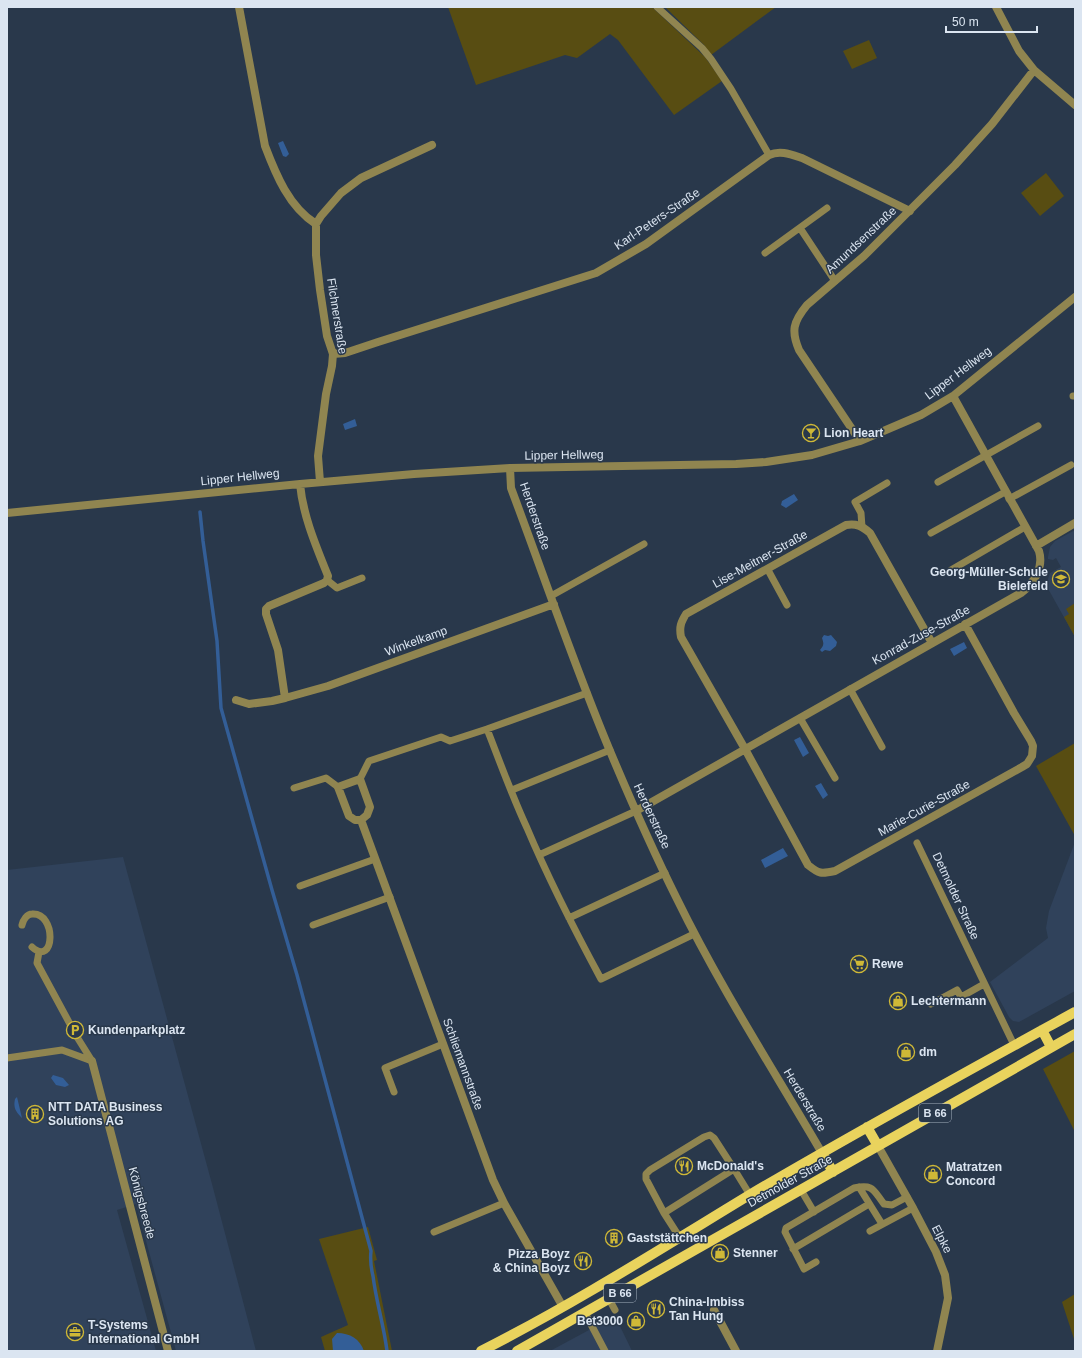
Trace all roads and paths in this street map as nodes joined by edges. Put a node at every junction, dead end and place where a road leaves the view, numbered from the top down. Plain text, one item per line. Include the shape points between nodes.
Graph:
1 (239, 7) edge
2 (657, 7) edge
3 (996, 7) edge
4 (1034, 70) junction
5 (1075, 105) edge
6 (432, 145) dead end
7 (769, 155) junction
8 (827, 208) dead end
9 (910, 211) junction
10 (316, 224) junction
11 (800, 228) junction
12 (765, 253) dead end
13 (835, 281) junction
14 (1075, 297) edge
15 (333, 354) junction
16 (953, 396) junction
17 (1038, 426) dead end
18 (860, 441) junction
19 (985, 456) junction
20 (1071, 465) dead end
21 (510, 468) junction
22 (320, 482) junction
23 (938, 482) dead end
24 (887, 483) dead end
25 (300, 484) junction
26 (1007, 496) junction
27 (7, 513) edge
28 (1075, 523) edge
29 (862, 526) junction
30 (1025, 527) junction
31 (930, 533) dead end
32 (644, 544) dead end
33 (1036, 546) junction
34 (768, 570) junction
35 (951, 570) dead end
36 (362, 578) dead end
37 (327, 580) junction
38 (553, 600) junction
39 (787, 605) dead end
40 (965, 624) junction
41 (932, 643) junction
42 (850, 689) junction
43 (587, 693) junction
44 (285, 698) junction
45 (236, 700) dead end
46 (800, 718) junction
47 (486, 729) junction
48 (882, 747) dead end
49 (745, 749) junction
50 (610, 750) junction
51 (835, 778) dead end
52 (360, 779) junction
53 (338, 787) junction
54 (294, 788) dead end
55 (512, 790) junction
56 (636, 811) junction
57 (361, 820) junction
58 (917, 843) dead end
59 (539, 855) junction
60 (375, 859) junction
61 (665, 873) junction
62 (300, 886) dead end
63 (390, 897) junction
64 (568, 918) junction
65 (22, 925) dead end
66 (313, 925) dead end
67 (694, 934) junction
68 (32, 947) dead end
69 (39, 952) junction
70 (984, 984) junction
71 (931, 1004) dead end
72 (1075, 1012) edge
73 (1042, 1030) junction
74 (1075, 1034) edge
75 (443, 1044) junction
76 (1014, 1045) junction
77 (1051, 1047) junction
78 (7, 1058) edge
79 (92, 1061) junction
80 (394, 1092) dead end
81 (867, 1127) junction
82 (878, 1146) junction
83 (822, 1153) junction
84 (734, 1169) junction
85 (833, 1172) junction
86 (859, 1187) junction
87 (801, 1190) junction
88 (750, 1195) junction
89 (907, 1197) junction
90 (504, 1203) junction
91 (869, 1204) junction
92 (913, 1208) junction
93 (814, 1212) junction
94 (664, 1213) junction
95 (882, 1224) junction
96 (870, 1231) dead end
97 (434, 1232) dead end
98 (680, 1238) junction
99 (793, 1249) junction
100 (816, 1262) dead end
101 (609, 1300) junction
102 (563, 1307) junction
103 (615, 1310) dead end
104 (714, 1310) dead end
105 (585, 1313) junction
106 (521, 1350) edge
107 (603, 1350) edge
108 (168, 1351) edge
109 (481, 1351) edge
110 (736, 1351) edge
111 (937, 1351) edge

1 - 10 street via 265,146 290,198 299,210
2 - 7 lane via 711,59
3 - 4 street via 1019,51
4 - 5 street
4 - 9 street, Amundsenstraße via 992,124
6 - 10 street via 357,181 341,193
7 - 9 street via 780,152 802,158
7 - 15 street, Karl-Peters-Straße via 646,244 596,273 345,353
8 - 11 lane
9 - 13 street, Amundsenstraße
10 - 15 street, Filchnerstraße via 320,290 327,336
11 - 12 lane
11 - 13 lane
13 - 18 street, Amundsenstraße via 799,314 794,328 795,339 799,350
14 - 16 street, Lipper Hellweg
15 - 22 street, Filchnerstraße via 318,456
16 - 18 street, Lipper Hellweg via 921,415
16 - 19 street, Konrad-Zuse-Straße
17 - 19 lane
18 - 21 street, Lipper Hellweg via 812,455 766,462
19 - 23 lane
19 - 26 street, Konrad-Zuse-Straße
20 - 26 lane
21 - 22 street, Lipper Hellweg
21 - 38 street, Herderstraße via 511,488
22 - 25 street, Lipper Hellweg
24 - 29 lane via 855,502 861,513
25 - 27 street, Lipper Hellweg
25 - 37 street via 308,523 328,576
26 - 30 street, Konrad-Zuse-Straße
26 - 31 lane
28 - 33 street
29 - 34 street, Lise-Meitner-Straße via 846,525
29 - 41 street via 870,533
30 - 33 street, Konrad-Zuse-Straße
30 - 35 lane
32 - 38 lane
33 - 40 street, Konrad-Zuse-Straße via 1040,563 1036,577 1027,589
34 - 39 lane
34 - 49 street, Lise-Meitner-Straße via 686,614 681,622 681,637
36 - 37 lane via 338,588
37 - 44 street via 266,609 278,650
38 - 43 street, Herderstraße
38 - 44 street, Winkelkamp via 328,686
40 - 41 street, Konrad-Zuse-Straße
40 - 49 street, Marie-Curie-Straße via 1033,746 1032,756 1022,767 835,872 823,874 808,865
41 - 42 street, Konrad-Zuse-Straße
42 - 46 street, Konrad-Zuse-Straße
42 - 48 lane
43 - 47 lane
43 - 50 street, Herderstraße
44 - 45 street, Winkelkamp via 249,704
46 - 49 street, Konrad-Zuse-Straße
46 - 51 lane
47 - 52 lane via 450,741 440,737 369,760
47 - 55 lane
49 - 56 street, Konrad-Zuse-Straße
50 - 55 lane
50 - 56 street, Herderstraße
52 - 53 street
52 - 57 street via 370,808
53 - 54 lane via 326,778
53 - 57 street via 349,816
55 - 59 lane
56 - 59 lane
56 - 61 street, Herderstraße
57 - 60 street, Schliemannstraße
58 - 70 lane, Detmolder Straße
59 - 64 lane
60 - 62 lane
60 - 63 street, Schliemannstraße
61 - 64 lane
61 - 67 street, Herderstraße
63 - 66 lane
63 - 75 street, Schliemannstraße
64 - 67 lane via 601,979
65 - 69 lane via 26,917 33,914 42,917 46,922 50,932 50,944 48,949
67 - 83 street, Herderstraße
68 - 69 lane
69 - 79 lane via 37,962
70 - 71 lane via 961,997 957,990
70 - 76 lane, Detmolder Straße
72 - 73 main road, Detmolder Straße / B 66
73 - 76 main road, Detmolder Straße / B 66
73 - 77 main road
74 - 77 main road, Detmolder Straße / B 66
75 - 80 lane via 385,1068
75 - 90 street, Schliemannstraße via 493,1180
76 - 81 main road, Detmolder Straße / B 66
77 - 82 main road, Detmolder Straße / B 66
78 - 79 lane via 62,1050
79 - 108 street, Königsbreede
81 - 82 main road
81 - 83 main road, Detmolder Straße / B 66
82 - 85 main road, Detmolder Straße / B 66
82 - 89 street, Elpke
83 - 85 main road
83 - 88 main road, Detmolder Straße / B 66
84 - 88 lane
84 - 94 lane
84 - 94 lane via 710,1135 650,1170 646,1174 646,1179
85 - 87 main road, Detmolder Straße / B 66
86 - 89 lane via 872,1188 884,1204 892,1205
86 - 91 lane
86 - 93 lane
87 - 93 lane
87 - 101 main road, Detmolder Straße / B 66
88 - 98 main road, Detmolder Straße / B 66
89 - 92 street, Elpke
90 - 97 lane
90 - 102 street, Schliemannstraße
91 - 95 lane
91 - 99 lane
92 - 95 lane
92 - 111 street, Elpke via 945,1275 948,1298
93 - 99 lane via 786,1228 785,1232
94 - 98 lane
95 - 96 lane
98 - 102 main road, Detmolder Straße / B 66
99 - 100 lane via 804,1269
101 - 103 lane
101 - 105 main road, Detmolder Straße / B 66
102 - 109 main road, Detmolder Straße / B 66
104 - 110 street
105 - 106 main road, Detmolder Straße / B 66
105 - 107 lane

